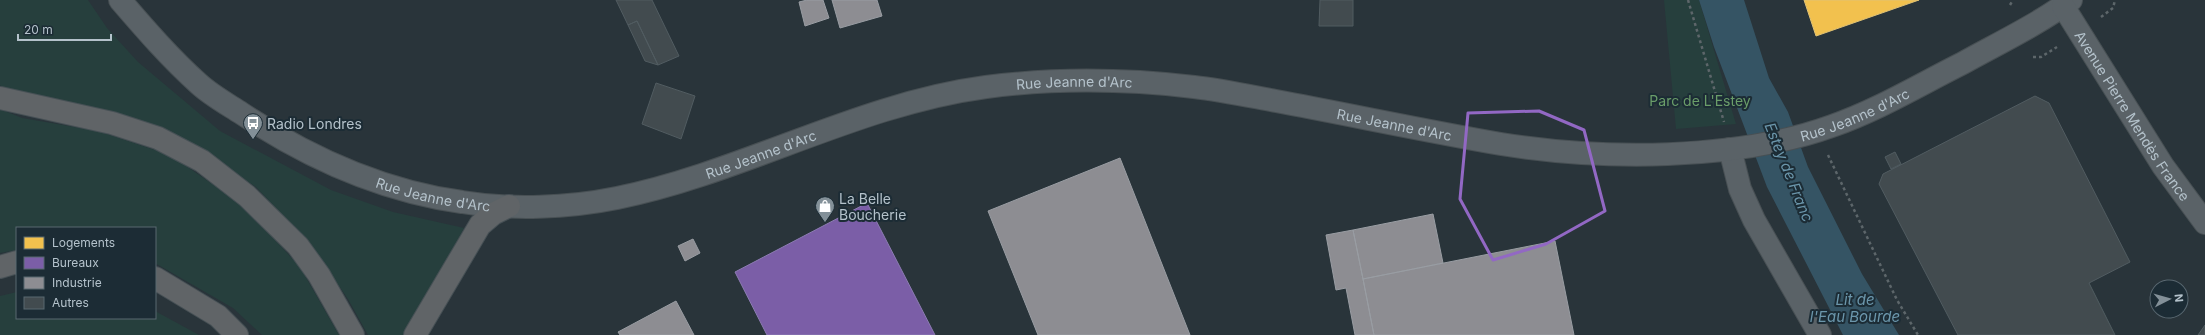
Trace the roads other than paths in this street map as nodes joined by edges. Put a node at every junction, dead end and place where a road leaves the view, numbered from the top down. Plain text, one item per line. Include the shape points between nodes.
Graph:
1 (120, 0) edge
2 (2065, 2) edge
3 (0, 98) edge
4 (1739, 147) junction
5 (509, 206) junction
6 (2205, 223) edge
7 (16, 262) edge
8 (0, 267) edge
9 (156, 279) edge
10 (237, 335) edge
11 (353, 335) edge
12 (415, 335) edge
13 (1820, 335) edge

1 - 5 street, Rue Jeanne d'Arc via 153,39 202,87 288,143 366,178 417,194 465,203
2 - 4 street, Rue Jeanne d'Arc via 2010,38 1906,94 1810,133
2 - 6 street, Avenue Pierre Mendès France via 2163,166
3 - 11 highway via 112,123 158,138 202,161 247,196 298,246 319,275
4 - 5 street, Rue Jeanne d'Arc via 1646,154 1568,152 1503,144 1199,87 1121,80 1048,81 949,93 892,107 735,163 615,198 563,204
4 - 13 street via 1740,189 1754,220
5 - 12 highway via 493,214 480,225
7 - 8 highway
9 - 10 highway via 218,316

